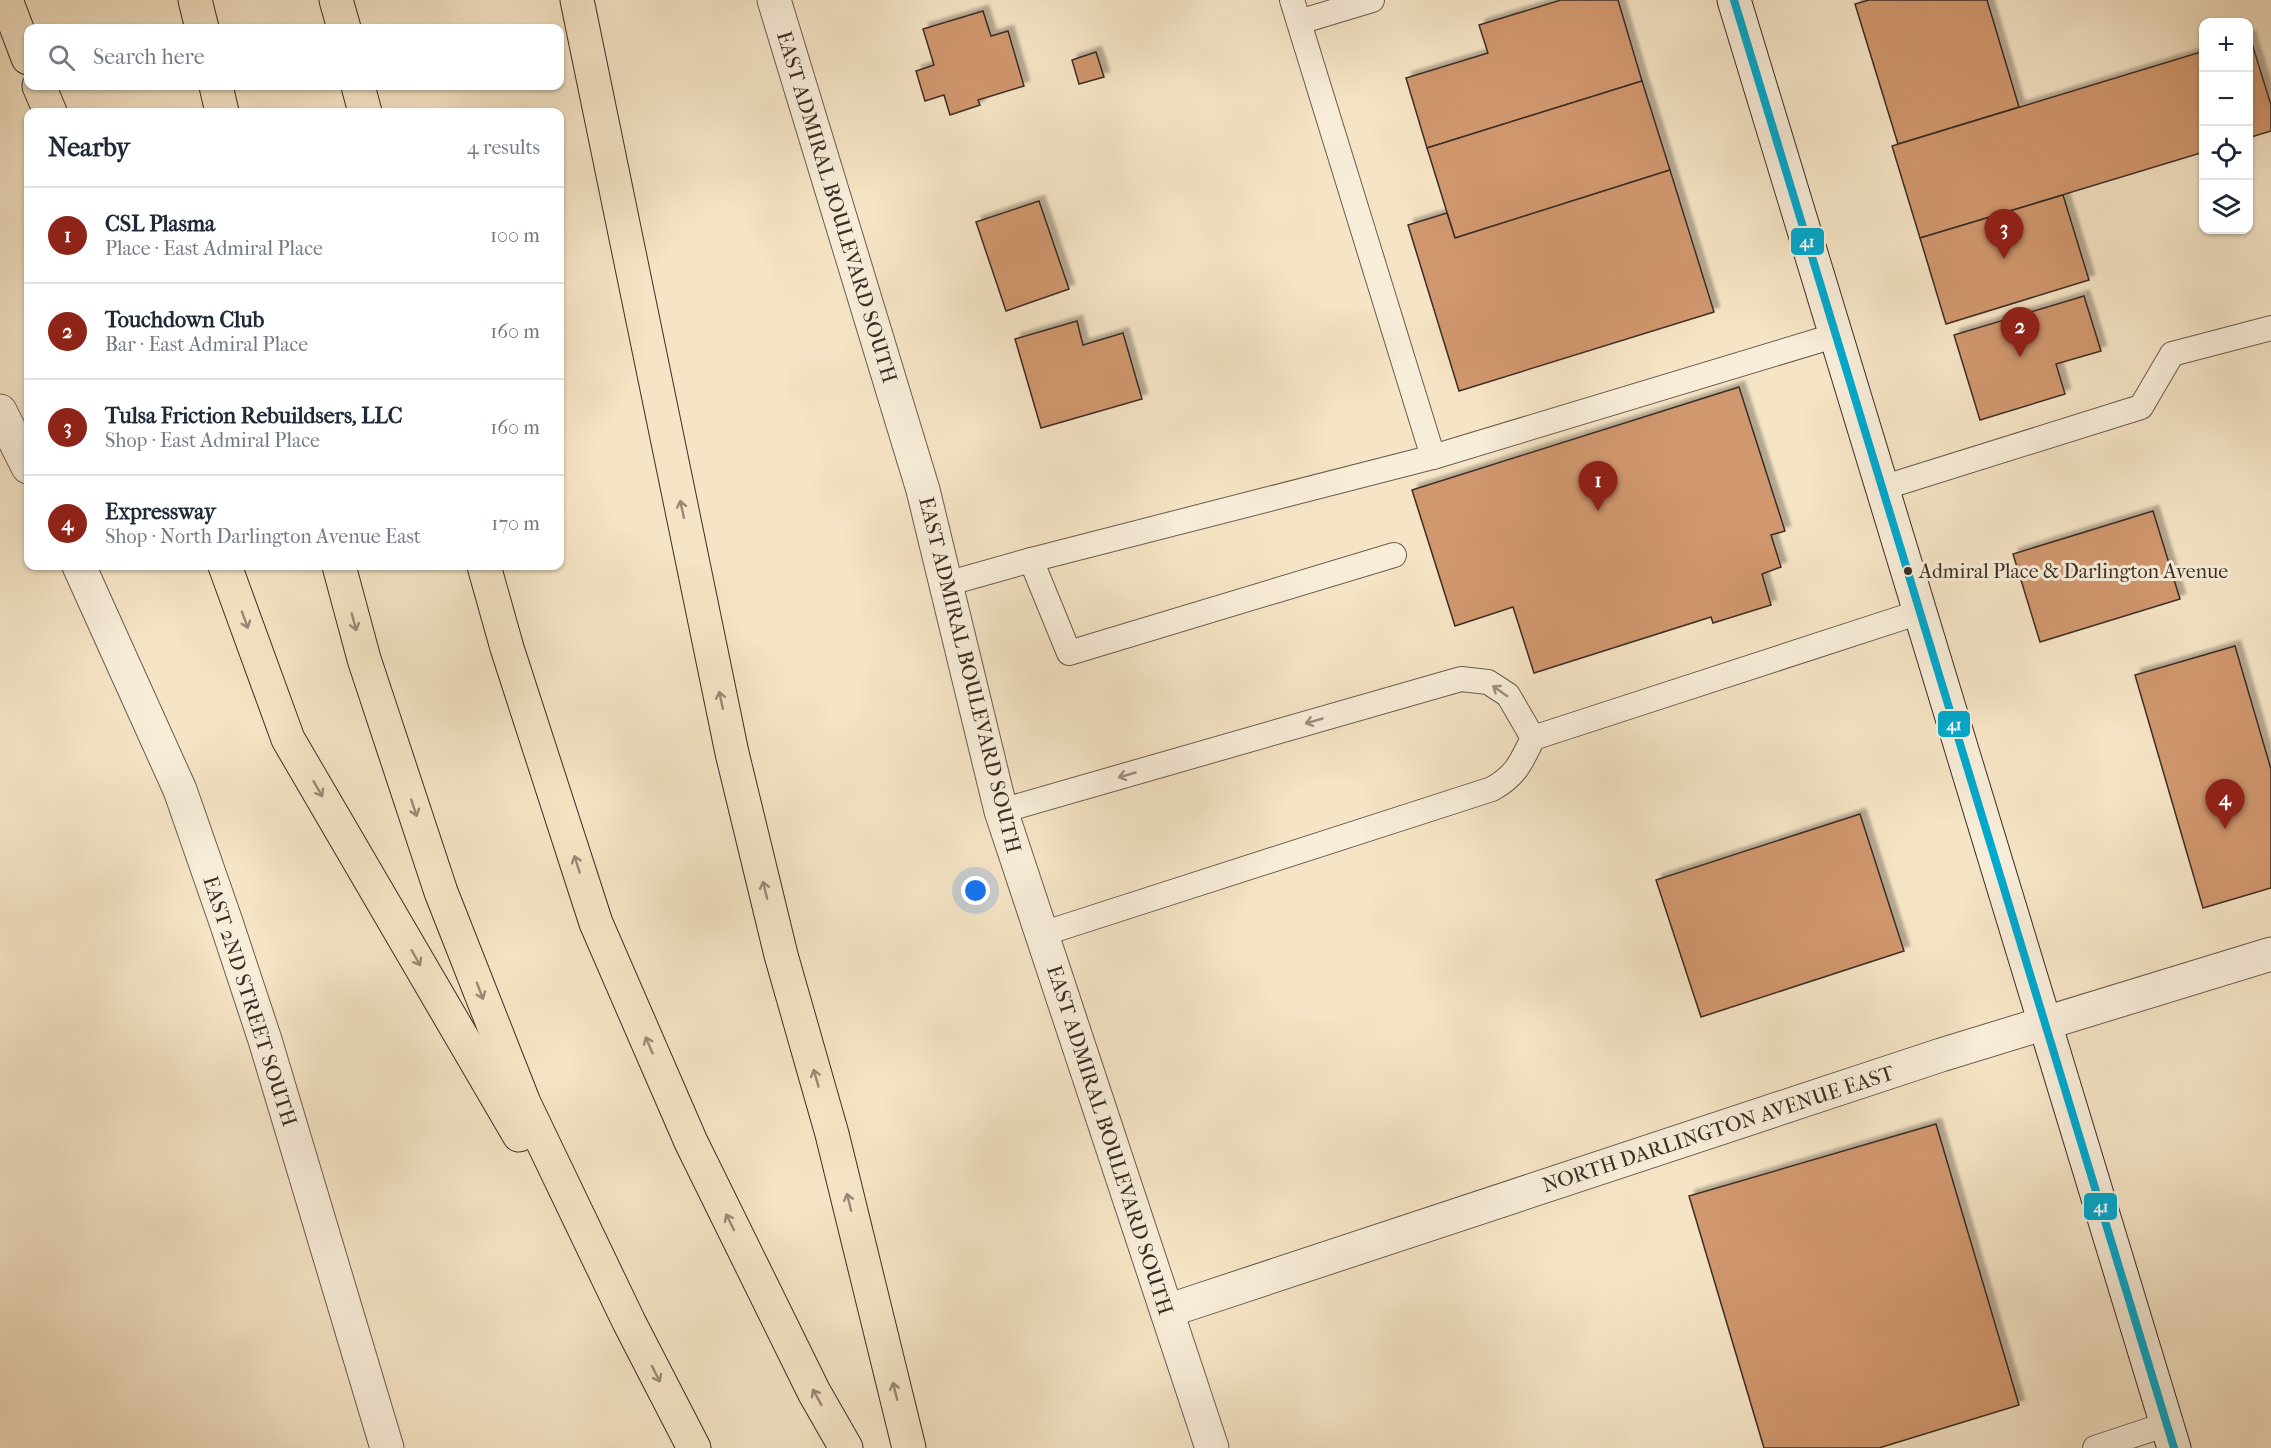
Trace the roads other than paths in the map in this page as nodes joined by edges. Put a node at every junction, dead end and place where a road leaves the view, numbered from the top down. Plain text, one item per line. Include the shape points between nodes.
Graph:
1 (6, 0) edge
2 (195, 0) edge
3 (336, 0) edge
4 (577, 0) edge
5 (774, 0) edge
6 (1372, 0) edge
7 (1734, 0) edge
8 (1296, 11) edge
9 (201, 24) edge
10 (343, 24) edge
11 (24, 47) edge
12 (41, 90) edge
13 (217, 90) edge
14 (359, 90) edge
15 (48, 108) edge
16 (221, 108) edge
17 (364, 108) edge
18 (2271, 328) edge
19 (1837, 335) junction
20 (0, 411) edge
21 (1433, 457) junction
22 (24, 459) edge
23 (1882, 488) junction
24 (1394, 555) dead end
25 (1031, 560) junction
26 (81, 570) edge
27 (226, 570) edge
28 (340, 570) edge
29 (485, 570) edge
30 (946, 584) junction
31 (1920, 612) junction
32 (1533, 738) junction
33 (1001, 811) junction
34 (1042, 934) junction
35 (2271, 954) edge
36 (2046, 1024) junction
37 (1167, 1311) junction
38 (629, 1322) junction
39 (2171, 1436) edge
40 (387, 1448) edge
41 (694, 1448) edge
42 (846, 1448) edge
43 (909, 1448) edge
44 (1212, 1448) edge
45 (2096, 1448) edge

1 - 11 highway
2 - 9 highway
3 - 10 highway
43 -> 4 highway via 732,753
5 - 30 street, EAST ADMIRAL BOULEVARD SOUTH via 923,490
6 - 8 lane
7 - 19 street
8 - 21 lane
12 - 15 highway
13 - 16 highway
14 - 17 highway
18 - 23 lane via 2172,354 2141,407
19 - 21 lane
19 - 23 street
20 - 22 street
21 - 25 lane
23 - 31 street
24 - 25 lane via 1069,653
25 - 30 lane
26 - 40 street, EAST 2ND STREET SOUTH via 180,790 265,1040
27 -> 38 highway via 288,739
28 -> 38 highway via 364,659 441,892 524,1103
42 -> 29 highway via 814,1392 691,1142 596,923
30 - 33 street, EAST ADMIRAL BOULEVARD SOUTH
31 - 32 lane
31 - 36 street
32 -> 33 lane via 1508,695 1488,682 1461,679
32 - 34 lane via 1509,779 1492,789
33 - 34 street, EAST ADMIRAL BOULEVARD SOUTH
34 - 37 street, EAST ADMIRAL BOULEVARD SOUTH
35 - 36 street, NORTH DARLINGTON AVENUE EAST
36 - 37 street, NORTH DARLINGTON AVENUE EAST via 1941,1055
36 - 39 street
37 - 44 street, EAST ADMIRAL BOULEVARD SOUTH
38 -> 41 highway
39 - 45 lane

